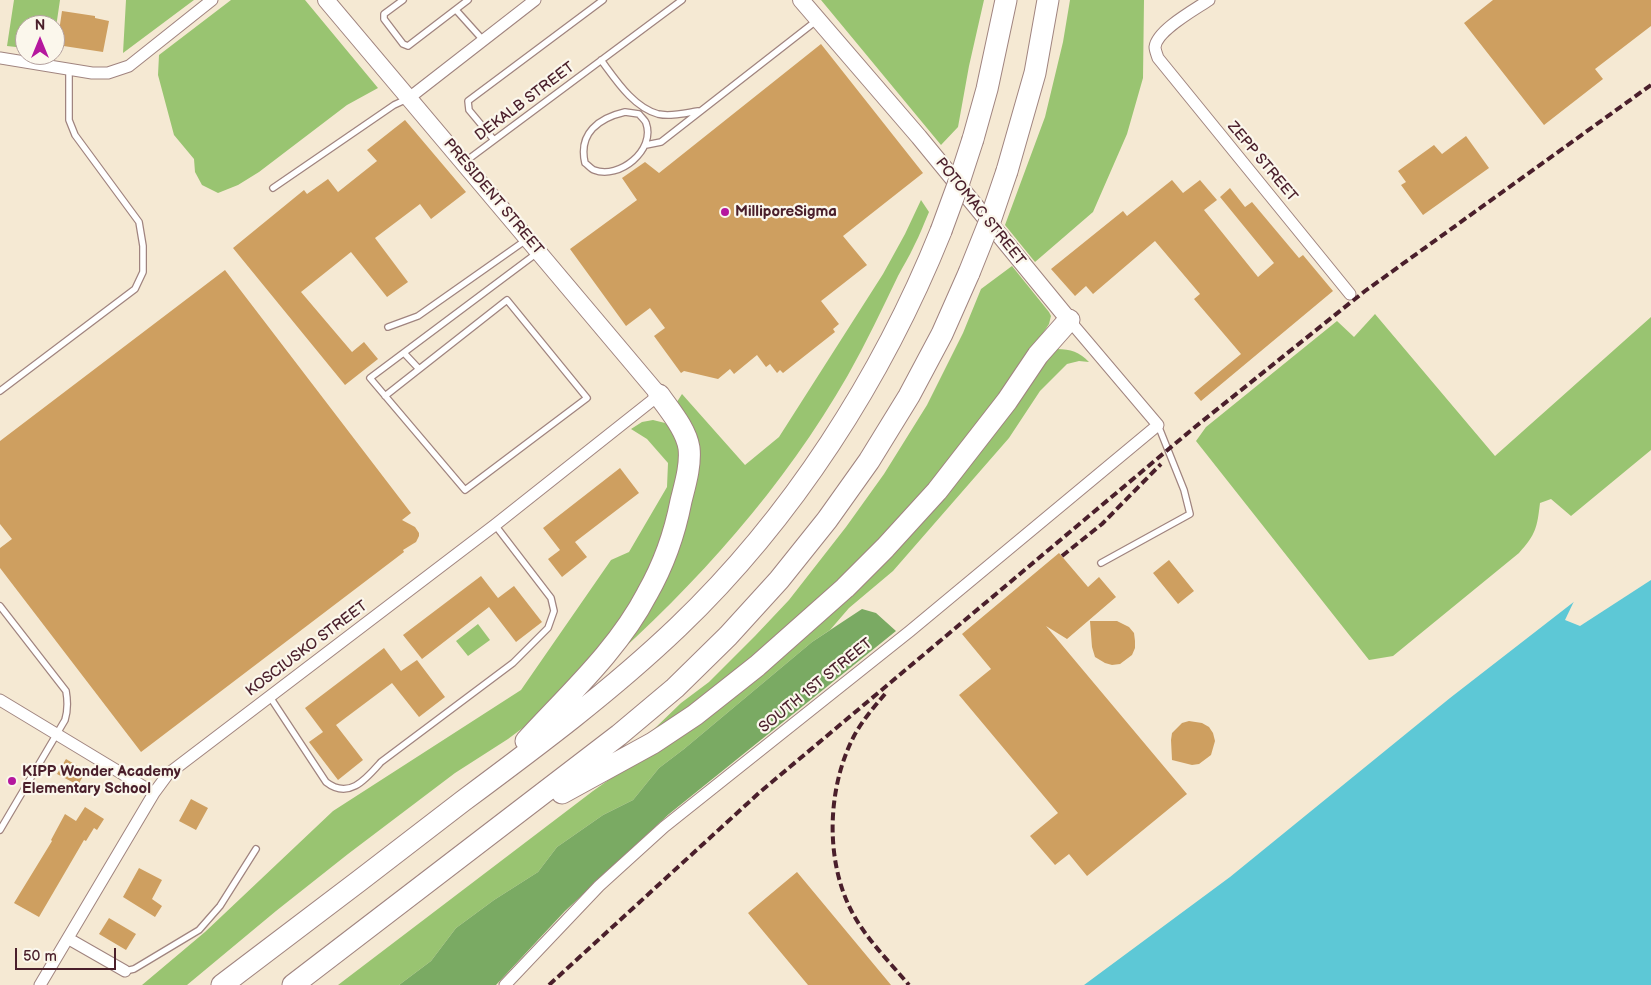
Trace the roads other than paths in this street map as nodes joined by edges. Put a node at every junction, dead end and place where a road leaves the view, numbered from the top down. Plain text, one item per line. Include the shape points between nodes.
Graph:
1 (212, 0) edge
2 (326, 0) edge
3 (403, 0) edge
4 (468, 0) edge
5 (535, 0) edge
6 (603, 0) edge
7 (682, 0) edge
8 (802, 0) edge
9 (1006, 0) edge
10 (1048, 0) edge
11 (1209, 0) edge
12 (456, 10) junction
13 (817, 20) junction
14 (483, 40) junction
15 (0, 58) edge
16 (601, 60) junction
17 (69, 69) junction
18 (409, 98) junction
19 (643, 106) junction
20 (700, 110) junction
21 (639, 114) junction
22 (494, 140) junction
23 (646, 146) junction
24 (464, 163) junction
25 (273, 188) dead end
26 (528, 239) junction
27 (539, 252) junction
28 (1350, 294) dead end
29 (1069, 320) junction
30 (388, 327) dead end
31 (404, 353) junction
32 (419, 369) junction
33 (0, 391) edge
34 (659, 395) junction
35 (385, 396) junction
36 (1158, 424) junction
37 (495, 525) junction
38 (1101, 563) dead end
39 (0, 606) edge
40 (270, 696) junction
41 (0, 700) edge
42 (56, 734) junction
43 (489, 782) junction
44 (154, 793) junction
45 (501, 827) junction
46 (0, 830) edge
47 (256, 849) dead end
48 (69, 939) junction
49 (125, 971) joint
50 (40, 985) edge
51 (222, 985) edge
52 (293, 985) edge
53 (505, 985) edge

1 - 17 street via 129,66 108,73
2 - 18 street, PRESIDENT STREET
3 - 12 lane via 384,14 384,20 408,46
4 - 12 lane
5 - 14 street
6 - 22 lane via 468,101 469,110
7 - 16 lane, DEKALB STREET
8 - 13 street, POTOMAC STREET
9 - 43 highway, bridge via 973,139 926,268 859,396 819,459 730,572 672,632 590,704
10 - 45 highway, bridge via 1035,73 991,218 938,342 869,461 779,580 728,636 675,688
11 - 28 street, ZEPP STREET via 1165,31 1155,48 1158,58
12 - 14 lane
13 - 20 lane
13 - 29 street, POTOMAC STREET via 919,137
14 - 18 street
15 - 17 street
16 - 19 lane via 621,87
16 - 22 lane, DEKALB STREET
17 - 33 lane via 69,120 75,135 139,222 144,272 135,289
18 - 24 street, PRESIDENT STREET
18 - 25 lane
19 - 20 lane via 668,115
19 - 21 lane
20 - 23 lane via 661,142
21 - 23 lane via 646,123
21 - 23 lane via 625,112 608,116 593,128 582,152 585,163 594,170 607,172 632,161
22 - 24 lane, DEKALB STREET
24 - 26 street, PRESIDENT STREET
26 - 27 street, PRESIDENT STREET
26 - 30 lane via 418,316
27 - 31 lane
27 - 34 street, PRESIDENT STREET
29 - 36 street, POTOMAC STREET
29 - 45 highway via 1038,355 1007,401 937,491 885,548 808,622 695,715 653,743
31 - 32 lane
31 - 35 lane via 370,378
32 - 35 lane
32 - 35 lane via 507,300 587,398 465,490
34 - 37 street, KOSCIUSKO STREET
34 - 43 highway via 678,423 689,449 679,513 648,594 617,641
36 - 38 lane via 1190,514
36 - 53 street, SOUTH 1ST STREET via 910,630 664,827 599,886
37 - 40 street, KOSCIUSKO STREET
37 - 40 lane via 551,598 554,611 548,628 513,663 381,762 362,781 346,790 336,789 326,782
39 - 42 lane via 66,692 68,711
40 - 44 street, KOSCIUSKO STREET via 168,774
41 - 42 street
42 - 44 street
42 - 46 lane
43 - 51 highway
44 - 48 street, KOSCIUSKO STREET
45 - 52 highway
47 - 49 lane via 220,906 199,930 134,970
48 - 49 street
48 - 50 street, KOSCIUSKO STREET

